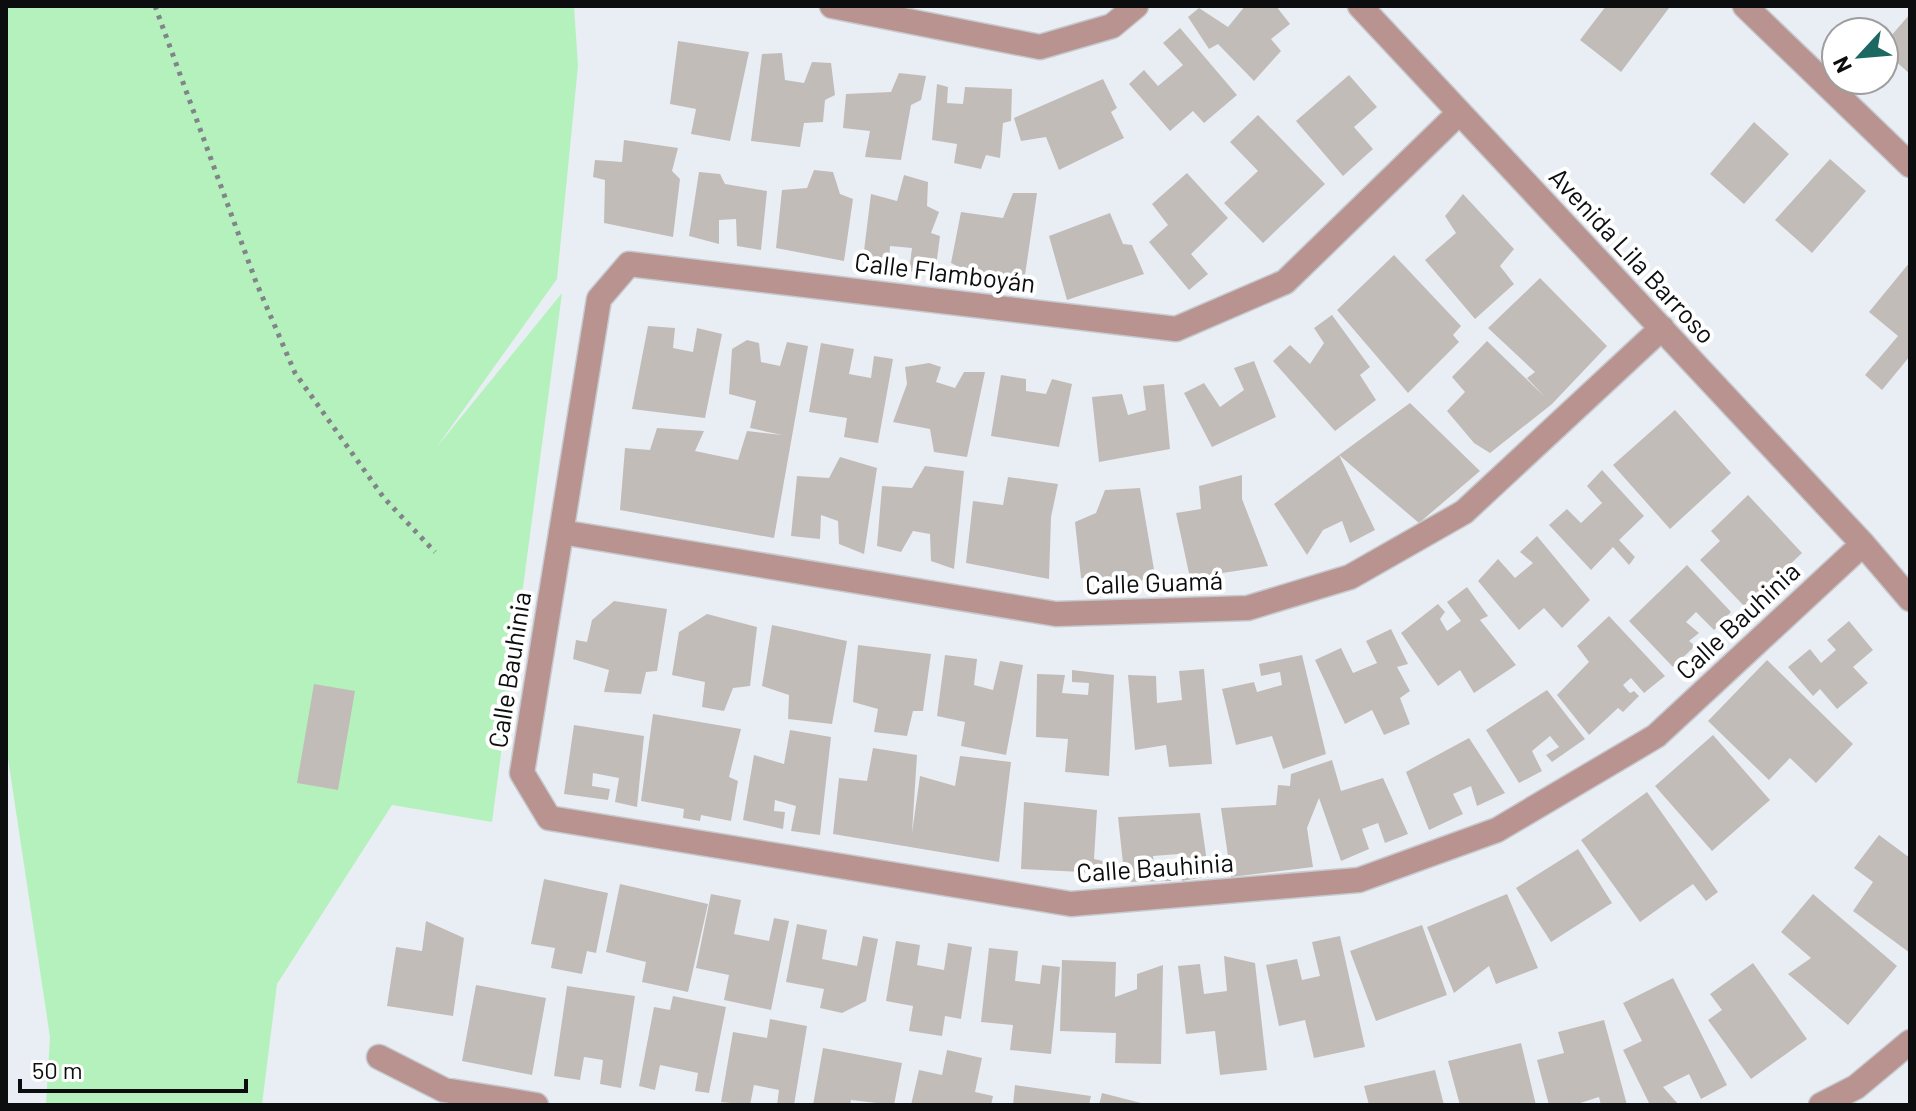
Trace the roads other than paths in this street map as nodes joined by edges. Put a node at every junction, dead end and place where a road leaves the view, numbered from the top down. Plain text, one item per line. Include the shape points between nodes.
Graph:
1 (832, 6) edge
2 (1136, 6) edge
3 (1360, 6) edge
4 (1745, 6) edge
5 (1458, 114) junction
6 (1910, 165) edge
7 (1662, 328) junction
8 (561, 532) junction
9 (1863, 544) junction
10 (1910, 599) edge
11 (1910, 1042) edge
12 (379, 1057) dead end
13 (536, 1105) edge
14 (1821, 1105) edge

1 - 2 street via 1040,47 1112,26
3 - 5 street, Avenida Lila Barroso
4 - 6 street
5 - 7 street, Avenida Lila Barroso
5 - 8 street, Calle Flamboyán via 1285,282 1176,329 629,264 599,299
7 - 8 street, Calle Guamá via 1464,512 1350,577 1248,608 1056,614
7 - 9 street, Avenida Lila Barroso
8 - 9 street, Calle Bauhinia via 522,773 549,818 1071,904 1359,880 1497,830 1656,736
9 - 10 street, Avenida Lila Barroso
11 - 14 street via 1856,1087
12 - 13 street via 444,1090

